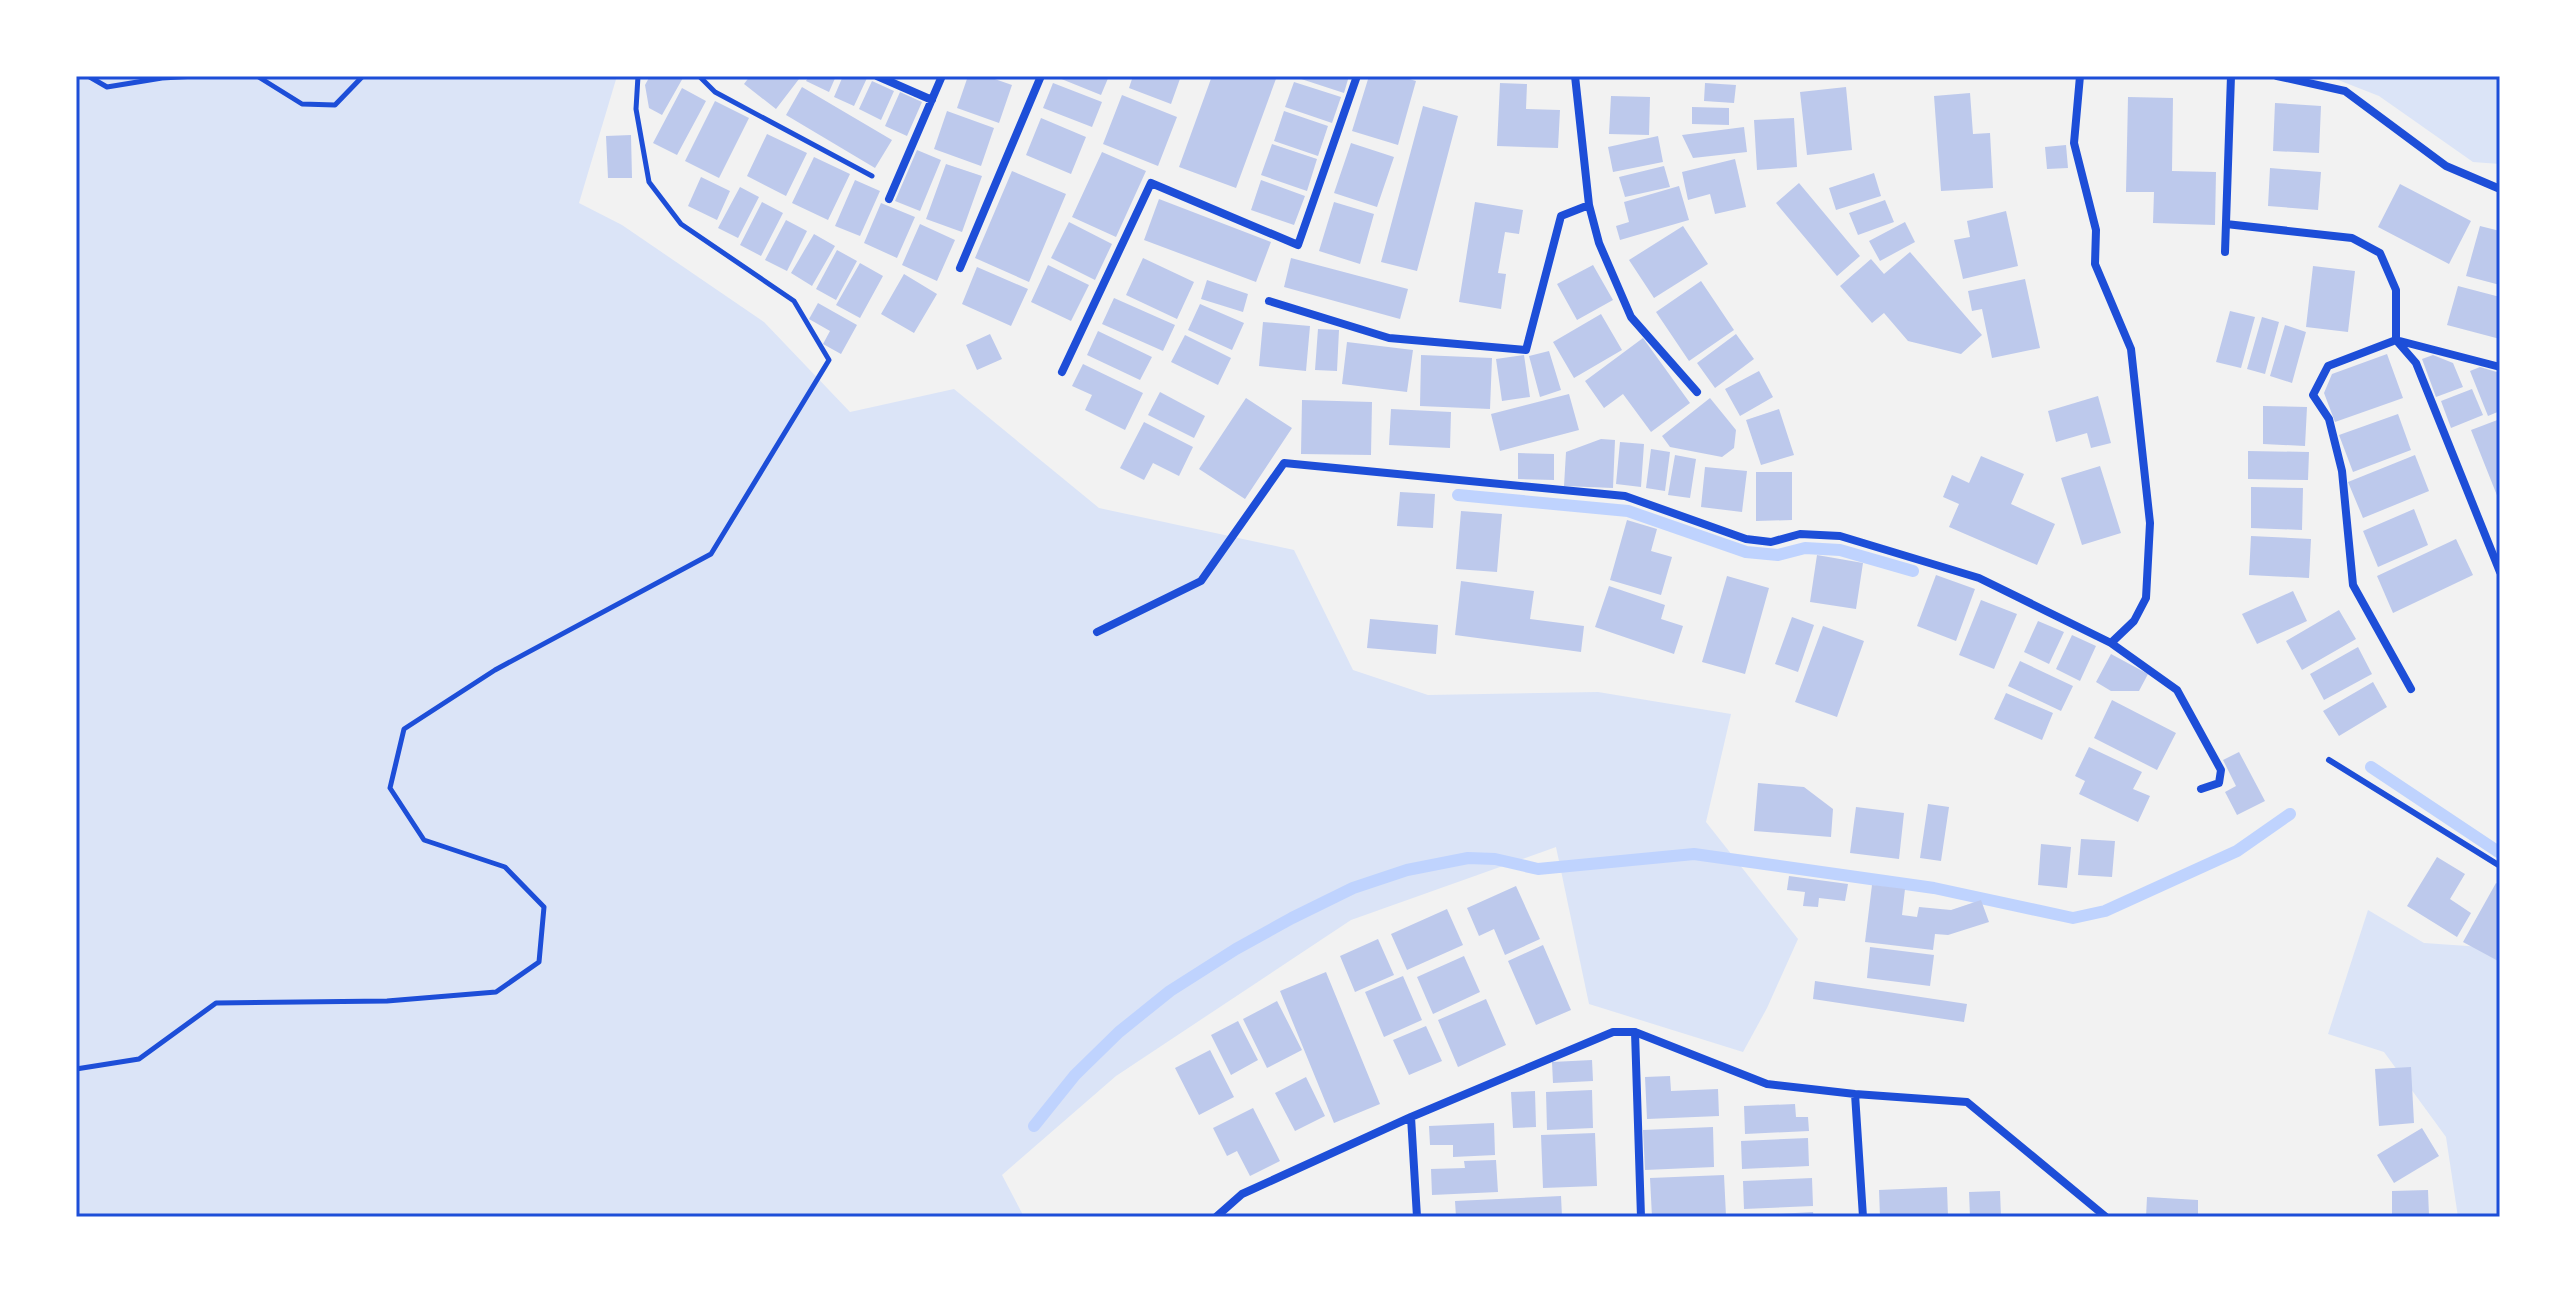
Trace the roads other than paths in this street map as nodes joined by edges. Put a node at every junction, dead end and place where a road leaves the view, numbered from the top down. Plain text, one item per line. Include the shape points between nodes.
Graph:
1 (877, 76) edge
2 (942, 76) edge
3 (1041, 76) edge
4 (1357, 76) edge
5 (1575, 76) edge
6 (2080, 76) edge
7 (2231, 76) edge
8 (2277, 76) edge
9 (932, 100) junction
10 (2500, 189) edge
11 (889, 199) dead end
12 (1589, 205) junction
13 (2226, 224) junction
14 (2225, 252) dead end
15 (960, 268) dead end
16 (1269, 301) dead end
17 (2396, 340) junction
18 (2500, 367) edge
19 (1062, 372) dead end
20 (1697, 392) dead end
21 (2500, 572) edge
22 (1097, 632) dead end
23 (2111, 643) junction
24 (2411, 689) dead end
25 (2329, 760) dead end
26 (2201, 789) dead end
27 (2500, 866) edge
28 (1635, 1032) junction
29 (1855, 1094) junction
30 (1411, 1117) junction
31 (1216, 1217) edge
32 (1417, 1217) edge
33 (1641, 1217) edge
34 (1863, 1217) edge
35 (2106, 1217) edge

1 - 9 street
2 - 9 street
3 - 15 street
4 - 19 street via 1298,245 1151,183
5 - 12 street
6 - 23 street via 2074,143 2096,230 2095,264 2131,349 2150,523 2146,598 2134,621
7 - 13 street
8 - 10 street via 2345,91 2446,166
9 - 11 street
12 - 16 street via 1561,216 1526,350 1389,338
12 - 20 street via 1631,317
13 - 14 street
13 - 17 street via 2352,238 2380,253 2396,290
17 - 18 street
17 - 21 street via 2416,363
17 - 24 street via 2328,366 2313,395 2329,419 2342,471 2353,585
22 - 23 street via 1201,581 1284,463 1625,496 1746,539 1840,536 1979,578
23 - 26 street via 2177,690 2221,770 2219,783
25 - 27 lane
28 - 29 street via 1767,1084
28 - 30 street via 1613,1032
28 - 33 street
29 - 34 street
29 - 35 street via 1967,1102
30 - 31 street via 1242,1194
30 - 32 street

